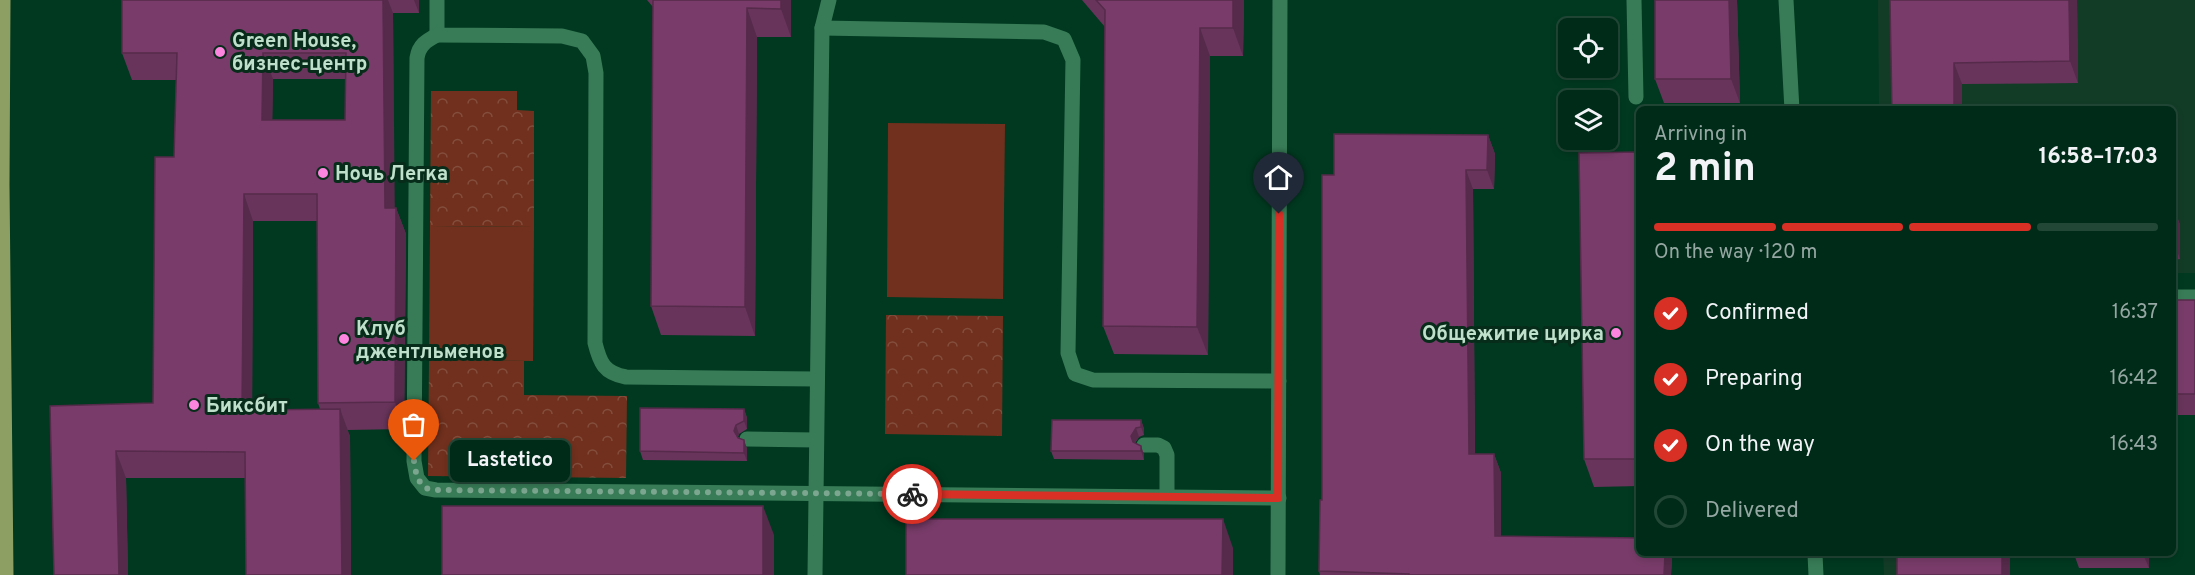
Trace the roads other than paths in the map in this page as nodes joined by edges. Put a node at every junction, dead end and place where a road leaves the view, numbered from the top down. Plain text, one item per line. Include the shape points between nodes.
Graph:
1 (3, 0) edge
2 (437, 0) edge
3 (829, 0) edge
4 (1280, 0) edge
5 (1634, 0) edge
6 (1786, 0) edge
7 (822, 28) junction
8 (437, 35) junction
9 (1636, 97) dead end
10 (1792, 106) edge
11 (2176, 297) edge
12 (2195, 297) edge
13 (817, 379) junction
14 (1279, 381) junction
15 (747, 440) edge
16 (816, 440) junction
17 (1144, 445) dead end
18 (816, 494) junction
19 (1167, 496) junction
20 (1278, 498) junction
21 (1815, 556) edge
22 (6, 575) edge
23 (814, 575) edge
24 (1278, 575) edge
25 (1816, 575) edge

1 - 22 main road
2 - 8 street
3 - 7 street
4 - 14 street
5 - 9 street
6 - 10 street
7 - 13 street
7 - 14 street via 1044,32 1064,39 1073,60 1068,353 1075,374 1093,380
8 - 13 street via 562,36 582,41 593,56 595,343 600,363 614,375 626,377
8 - 18 street via 418,48 417,58 414,461 417,478 425,488
11 - 12 street
13 - 16 street
14 - 20 street
15 - 16 street
16 - 18 street
17 - 19 street via 1164,448
18 - 19 street
18 - 23 street
19 - 20 street
20 - 24 street
21 - 25 street

